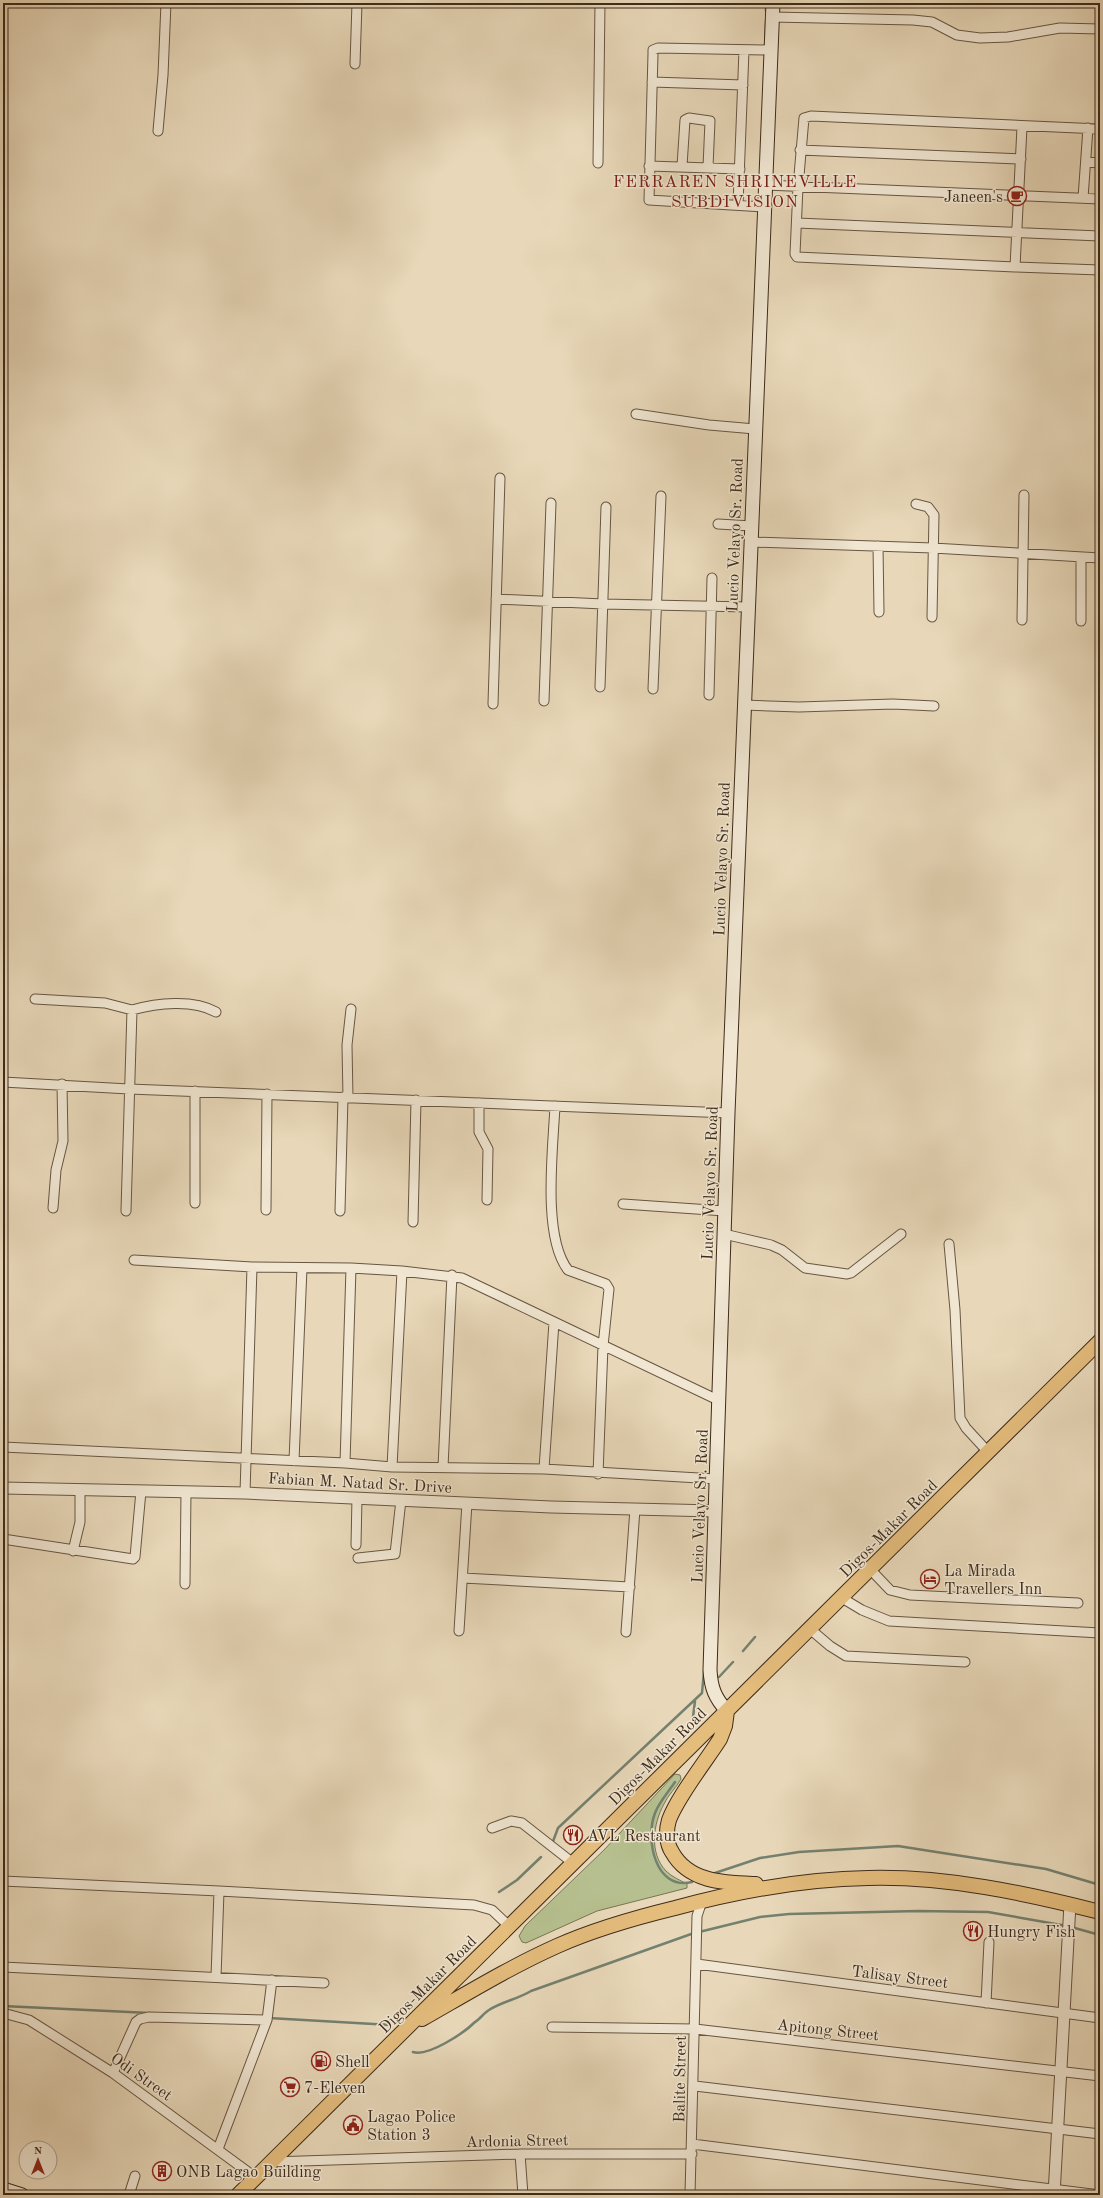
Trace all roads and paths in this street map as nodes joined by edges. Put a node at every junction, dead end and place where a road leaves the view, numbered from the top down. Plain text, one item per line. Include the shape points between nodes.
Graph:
1 (166, 3) edge
2 (357, 3) edge
3 (600, 3) edge
4 (773, 3) edge
5 (772, 17) junction
6 (1100, 29) edge
7 (744, 50) junction
8 (771, 50) junction
9 (355, 64) dead end
10 (652, 82) junction
11 (743, 85) junction
12 (1022, 127) junction
13 (1088, 128) junction
14 (1100, 129) edge
15 (158, 131) dead end
16 (800, 150) junction
17 (1021, 159) junction
18 (1086, 162) junction
19 (598, 163) dead end
20 (1100, 163) edge
21 (649, 166) junction
22 (682, 166) junction
23 (708, 168) junction
24 (740, 169) junction
25 (765, 186) junction
26 (798, 187) junction
27 (1019, 196) junction
28 (1083, 198) junction
29 (1100, 199) edge
30 (738, 206) junction
31 (764, 207) junction
32 (797, 223) junction
33 (1017, 233) junction
34 (1100, 236) edge
35 (1015, 267) junction
36 (1100, 270) edge
37 (636, 414) dead end
38 (755, 429) junction
39 (500, 478) dead end
40 (1024, 494) dead end
41 (660, 496) dead end
42 (551, 503) dead end
43 (916, 504) dead end
44 (606, 507) dead end
45 (718, 524) dead end
46 (752, 526) junction
47 (751, 542) junction
48 (878, 546) junction
49 (933, 548) junction
50 (1024, 554) junction
51 (1081, 557) junction
52 (1100, 558) edge
53 (712, 578) dead end
54 (496, 599) junction
55 (549, 602) junction
56 (603, 604) junction
57 (658, 606) junction
58 (712, 607) junction
59 (748, 607) junction
60 (879, 612) dead end
61 (932, 617) dead end
62 (1022, 620) dead end
63 (1081, 621) dead end
64 (600, 687) dead end
65 (653, 689) dead end
66 (709, 695) dead end
67 (544, 701) dead end
68 (493, 704) dead end
69 (744, 705) junction
70 (934, 706) dead end
71 (34, 999) dead end
72 (351, 1008) dead end
73 (132, 1010) junction
74 (216, 1012) dead end
75 (3, 1082) edge
76 (62, 1084) junction
77 (129, 1089) junction
78 (195, 1092) junction
79 (267, 1094) junction
80 (345, 1098) junction
81 (416, 1100) junction
82 (479, 1103) junction
83 (555, 1106) junction
84 (728, 1113) junction
85 (487, 1200) dead end
86 (195, 1203) dead end
87 (623, 1204) dead end
88 (52, 1208) dead end
89 (266, 1210) dead end
90 (126, 1211) dead end
91 (340, 1211) dead end
92 (725, 1211) junction
93 (413, 1222) dead end
94 (724, 1234) junction
95 (901, 1234) dead end
96 (949, 1244) dead end
97 (134, 1260) dead end
98 (252, 1267) junction
99 (302, 1268) junction
100 (350, 1268) junction
101 (402, 1271) junction
102 (452, 1276) junction
103 (554, 1322) junction
104 (1100, 1341) edge
105 (603, 1346) junction
106 (720, 1401) junction
107 (3, 1448) edge
108 (988, 1452) junction
109 (246, 1460) junction
110 (294, 1461) junction
111 (344, 1463) junction
112 (392, 1467) junction
113 (443, 1467) junction
114 (544, 1469) junction
115 (598, 1474) junction
116 (716, 1479) junction
117 (3, 1488) edge
118 (80, 1490) junction
119 (141, 1491) junction
120 (186, 1492) junction
121 (244, 1493) junction
122 (357, 1498) junction
123 (401, 1500) junction
124 (467, 1503) junction
125 (635, 1509) junction
126 (715, 1511) junction
127 (3, 1539) edge
128 (356, 1545) dead end
129 (73, 1551) junction
130 (358, 1558) dead end
131 (870, 1569) junction
132 (463, 1578) junction
133 (186, 1584) dead end
134 (630, 1587) junction
135 (842, 1598) junction
136 (1078, 1603) dead end
137 (810, 1629) junction
138 (459, 1631) dead end
139 (626, 1632) dead end
140 (1100, 1633) edge
141 (965, 1662) dead end
142 (728, 1711) junction
143 (492, 1828) dead end
144 (573, 1864) junction
145 (3, 1881) edge
146 (780, 1886) junction
147 (219, 1891) junction
148 (702, 1901) junction
149 (1070, 1904) junction
150 (1100, 1912) edge
151 (509, 1926) junction
152 (989, 1942) dead end
153 (697, 1964) junction
154 (3, 1966) edge
155 (216, 1977) junction
156 (272, 1980) junction
157 (324, 1983) dead end
158 (986, 2003) junction
159 (3, 2013) edge
160 (1065, 2013) junction
161 (1100, 2018) edge
162 (267, 2020) junction
163 (407, 2027) junction
164 (552, 2027) dead end
165 (695, 2029) junction
166 (1062, 2071) junction
167 (113, 2073) junction
168 (1100, 2076) edge
169 (695, 2086) junction
170 (1058, 2128) junction
171 (1100, 2134) edge
172 (692, 2144) junction
173 (218, 2149) junction
174 (520, 2154) junction
175 (692, 2154) junction
176 (271, 2162) junction
177 (135, 2176) dead end
178 (255, 2178) junction
179 (3, 2189) edge
180 (1054, 2192) edge
181 (22, 2195) edge
182 (129, 2195) edge
183 (238, 2195) edge
184 (523, 2195) edge
185 (690, 2195) edge
186 (1100, 2195) edge

1 - 15 street
2 - 9 street
3 - 19 street
4 - 5 main road, Lucio Velayo Sr. Road
5 - 6 street via 913,20 932,22 957,35 980,38 1008,37 1060,28
5 - 8 main road, Lucio Velayo Sr. Road
7 - 8 street
7 - 10 street via 655,48
7 - 11 street
8 - 25 main road, Lucio Velayo Sr. Road
10 - 11 street
10 - 21 street
11 - 24 street
12 - 13 street
12 - 16 street via 808,116 803,120
12 - 17 street
13 - 14 street
13 - 18 street
16 - 17 street
16 - 26 street
17 - 27 street
18 - 20 street
18 - 28 street
21 - 22 street
21 - 30 street via 649,200
22 - 23 street
22 - 23 street via 685,120 689,118 710,121
23 - 24 street
24 - 30 street
25 - 26 street
25 - 31 main road, Lucio Velayo Sr. Road
26 - 27 street
26 - 32 street
27 - 28 street
27 - 33 street
28 - 29 street
30 - 31 street
31 - 38 main road, Lucio Velayo Sr. Road
32 - 33 street
32 - 35 street via 796,254 799,257
33 - 34 street
33 - 35 street
35 - 36 street
37 - 38 street
38 - 46 main road, Lucio Velayo Sr. Road
39 - 54 street
40 - 50 street
41 - 57 street
42 - 55 street
43 - 49 street via 928,507 934,515
44 - 56 street
45 - 46 street
46 - 47 main road, Lucio Velayo Sr. Road
47 - 48 street
47 - 59 main road, Lucio Velayo Sr. Road
48 - 49 street
48 - 60 street
49 - 50 street
49 - 61 street
50 - 51 street
50 - 62 street
51 - 52 street
51 - 63 street
53 - 58 street
54 - 55 street
54 - 68 street
55 - 56 street
55 - 67 street
56 - 57 street
56 - 64 street
57 - 58 street
57 - 65 street
58 - 59 street
58 - 66 street
59 - 69 main road, Lucio Velayo Sr. Road
69 - 70 street
69 - 84 main road, Lucio Velayo Sr. Road
71 - 73 street via 105,1003
72 - 80 street
73 - 74 street via 160,1004 204,1007
73 - 77 street
75 - 76 street
76 - 77 street
76 - 88 street via 63,1140 56,1170
77 - 78 street
77 - 90 street
78 - 79 street
78 - 86 street
79 - 80 street
79 - 89 street
80 - 81 street
80 - 91 street
81 - 82 street
81 - 93 street
82 - 83 street
82 - 85 street via 479,1132 488,1149
83 - 84 street
83 - 105 street via 552,1196 556,1246 568,1270 608,1286
84 - 92 main road, Lucio Velayo Sr. Road
87 - 92 street
92 - 94 main road, Lucio Velayo Sr. Road
94 - 95 street via 771,1245 782,1250 805,1268 847,1274 851,1274
94 - 106 main road, Lucio Velayo Sr. Road
96 - 108 street via 960,1418
97 - 98 street
98 - 99 street
98 - 109 street
99 - 100 street
99 - 110 street
100 - 101 street
100 - 111 street
101 - 102 street
101 - 112 street
102 - 103 street via 462,1278
102 - 113 street
103 - 105 street
103 - 114 street
104 - 108 main road, Digos-Makar Road
105 - 106 street
105 - 115 street
106 - 116 main road, Lucio Velayo Sr. Road
107 - 109 street via 146,1453
108 - 131 main road, Digos-Makar Road
109 - 110 street
109 - 121 street
110 - 111 street
111 - 112 street
112 - 113 street
113 - 114 street
114 - 115 street
115 - 116 street
116 - 126 main road, Lucio Velayo Sr. Road
117 - 118 street, Fabian M. Natad Sr. Drive
118 - 119 street, Fabian M. Natad Sr. Drive
118 - 129 street via 80,1522
119 - 120 street, Fabian M. Natad Sr. Drive
119 - 129 street via 134,1559
120 - 121 street, Fabian M. Natad Sr. Drive
120 - 133 street
121 - 122 street, Fabian M. Natad Sr. Drive
122 - 123 street, Fabian M. Natad Sr. Drive
122 - 128 street
123 - 124 street, Fabian M. Natad Sr. Drive
123 - 130 street via 395,1554
124 - 125 street, Fabian M. Natad Sr. Drive
124 - 132 street
125 - 126 street, Fabian M. Natad Sr. Drive
125 - 134 street
126 - 142 main road, Lucio Velayo Sr. Road via 710,1681 715,1697
127 - 129 street
131 - 135 main road, Digos-Makar Road
131 - 136 street via 890,1590 910,1595
132 - 134 street
132 - 138 street
134 - 139 street
135 - 137 main road, Digos-Makar Road
135 - 140 street via 889,1621
137 - 141 street via 846,1656
137 - 142 main road, Digos-Makar Road
142 - 144 main road, Digos-Makar Road
142 - 146 main road via 720,1739 670,1820 668,1841 675,1858 682,1866 706,1878 732,1883
143 - 144 street via 511,1821 522,1823
144 - 151 main road, Digos-Makar Road
145 - 147 street
146 - 148 main road
146 - 149 main road via 869,1878 904,1878 1005,1891
147 - 151 street via 474,1905 492,1910
147 - 155 street
148 - 153 street, Balite Street via 698,1910
148 - 163 main road via 623,1921 556,1947
149 - 150 main road
149 - 160 street
151 - 163 main road, Digos-Makar Road
152 - 158 street
153 - 158 street, Talisay Street
153 - 165 street, Balite Street
154 - 155 street
155 - 156 street
156 - 157 street
156 - 162 street
158 - 160 street, Talisay Street
159 - 167 street, Odi Street via 29,2020
160 - 161 street, Talisay Street
160 - 166 street
162 - 167 street via 140,2019 136,2022
162 - 173 street
163 - 176 main road, Digos-Makar Road
164 - 165 street, Apitong Street
165 - 166 street, Apitong Street
165 - 169 street, Balite Street
166 - 168 street, Apitong Street
166 - 170 street
167 - 173 street, Odi Street
169 - 170 street
169 - 172 street, Balite Street
170 - 171 street
170 - 180 street
172 - 175 street, Balite Street
172 - 180 street
173 - 178 street, Odi Street
174 - 175 street, Ardonia Street
174 - 176 street, Ardonia Street
174 - 184 street
175 - 185 street, Balite Street
176 - 178 main road, Digos-Makar Road
177 - 182 street
178 - 183 main road, Digos-Makar Road
179 - 181 main road
180 - 186 street

